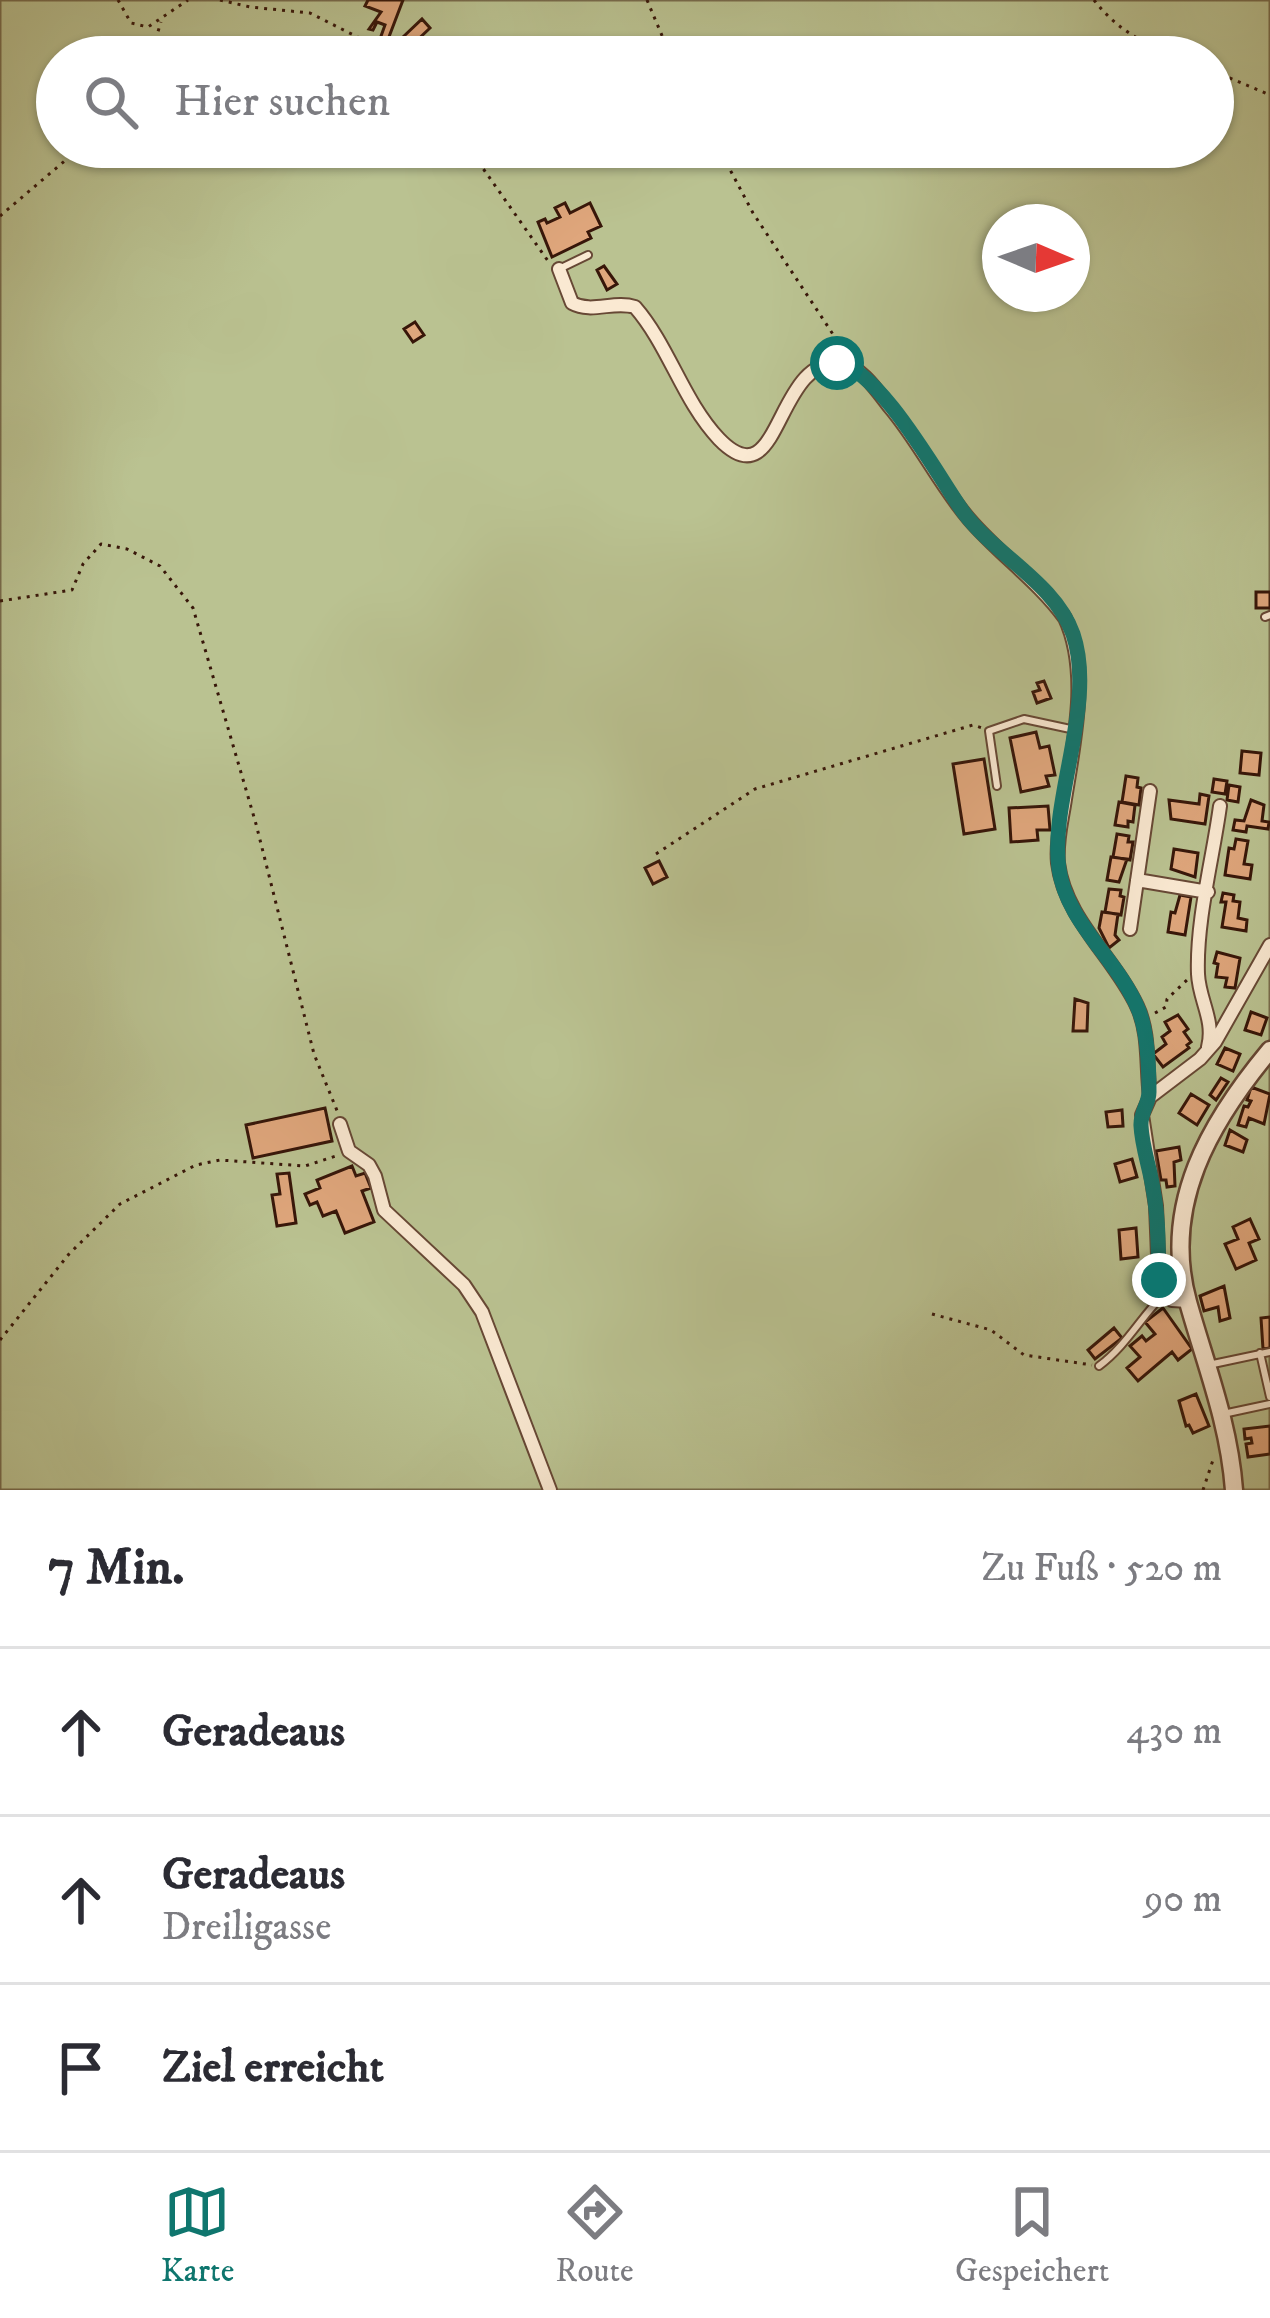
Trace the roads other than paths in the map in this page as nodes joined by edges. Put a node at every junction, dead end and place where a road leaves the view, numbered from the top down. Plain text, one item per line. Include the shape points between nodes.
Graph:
1 (588, 256) dead end
2 (559, 268) joint
3 (1075, 730) junction
4 (997, 786) dead end
5 (1150, 791) dead end
6 (1220, 806) dead end
7 (1137, 880) junction
8 (1208, 892) junction
9 (1130, 928) dead end
10 (1270, 945) edge
11 (1270, 1050) edge
12 (1208, 1051) junction
13 (1150, 1097) junction
14 (340, 1124) road end
15 (1164, 1294) junction
16 (1188, 1301) junction
17 (1270, 1352) edge
18 (1260, 1353) junction
19 (1209, 1365) junction
20 (1100, 1366) road end
21 (1270, 1401) edge
22 (1223, 1414) junction
23 (550, 1490) edge
24 (1234, 1490) edge

1 - 2 lane
2 - 3 street via 581,308 635,307 703,419 740,453 769,445 801,380 847,364 862,375 966,516 1065,618 1077,650
3 - 4 lane via 1018,719 989,731
3 - 13 street via 1060,877 1142,1018
5 - 7 street
6 - 8 street
7 - 8 street
7 - 9 street
8 - 12 street via 1198,974 1211,1023
10 - 12 street
11 - 16 street via 1211,1132 1192,1176 1180,1226
12 - 13 street
13 - 15 street via 1141,1130
14 - 23 street via 349,1151 375,1176 391,1219 464,1285 482,1312
15 - 16 street
15 - 20 lane
16 - 19 street
17 - 18 lane
18 - 19 lane
18 - 21 lane
19 - 22 street
21 - 22 lane
22 - 24 street

